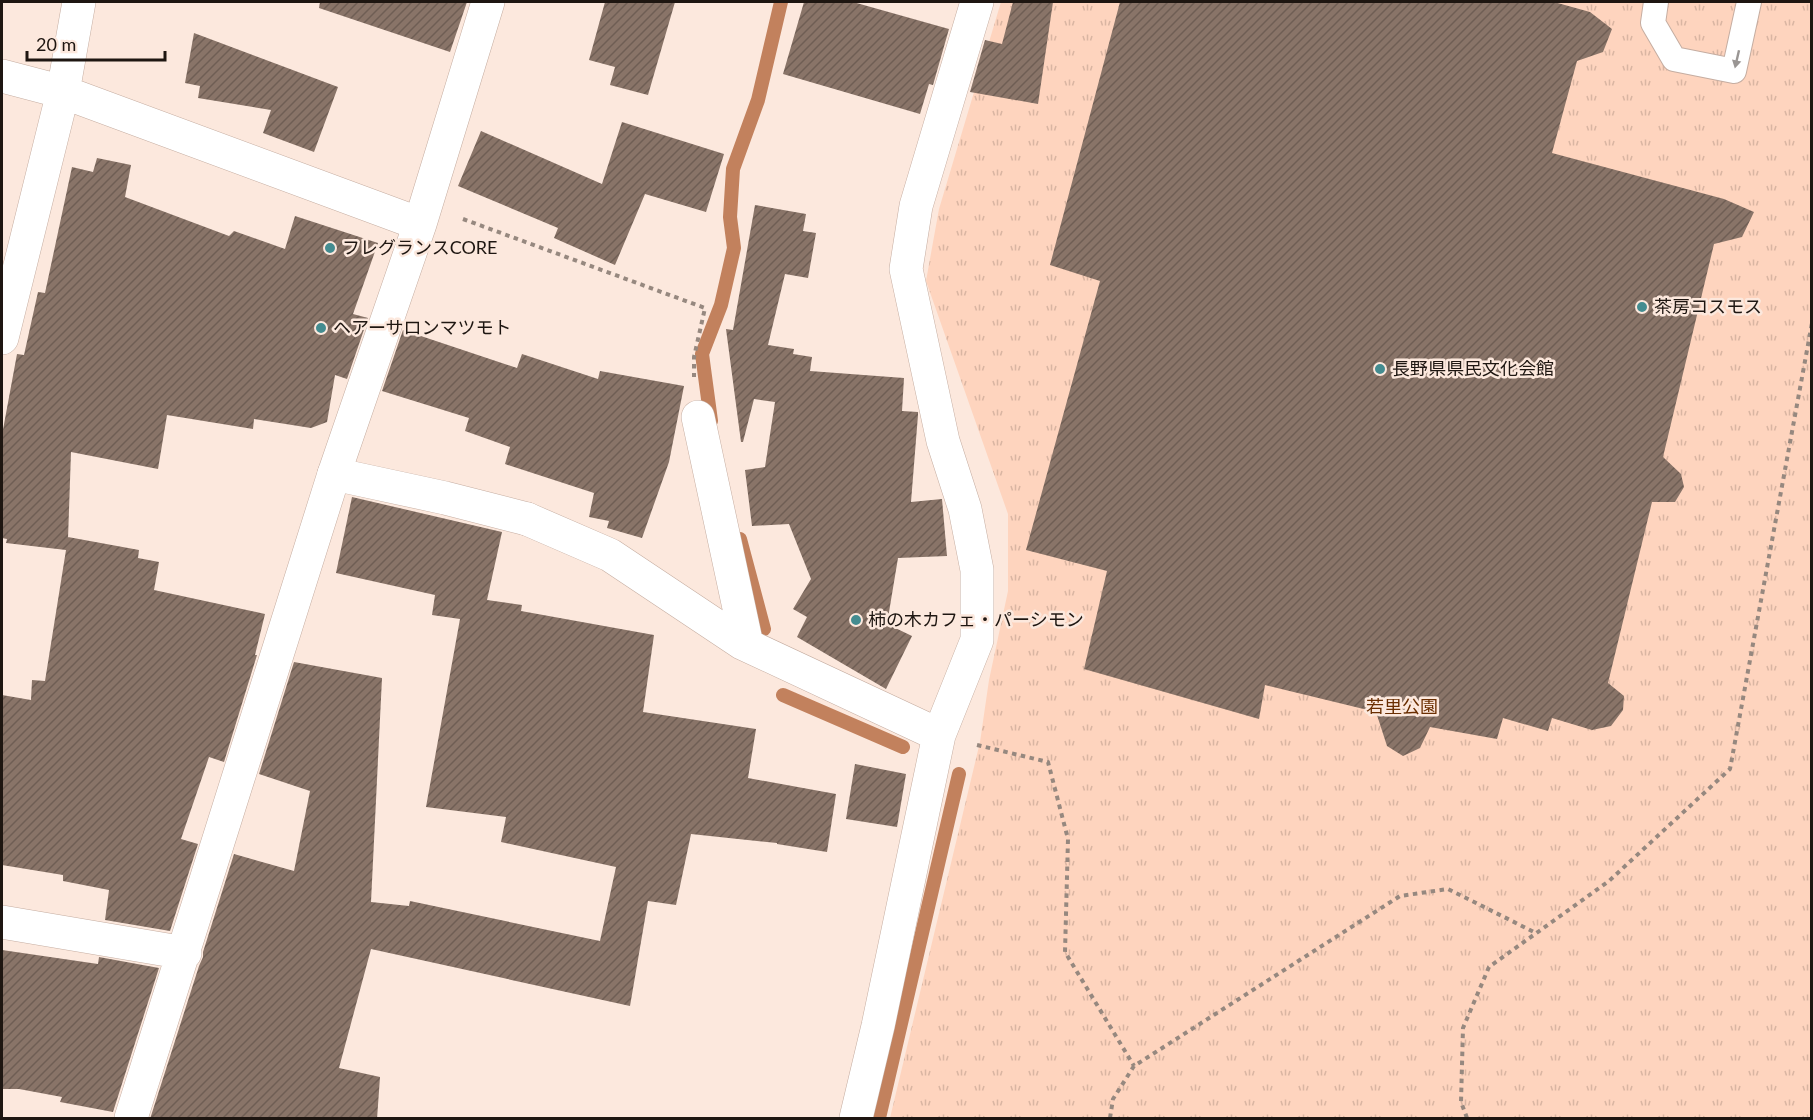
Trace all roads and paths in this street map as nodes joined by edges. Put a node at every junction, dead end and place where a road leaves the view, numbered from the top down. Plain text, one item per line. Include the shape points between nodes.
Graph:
1 (79, 2) edge
2 (488, 2) edge
3 (977, 2) edge
4 (1656, 2) edge
5 (1749, 2) edge
6 (2, 76) edge
7 (63, 92) junction
8 (423, 214) junction
9 (1812, 323) edge
10 (2, 339) edge
11 (698, 417) joint
12 (334, 474) junction
13 (747, 645) junction
14 (939, 735) junction
15 (2, 922) edge
16 (1536, 933) junction
17 (185, 953) junction
18 (1134, 1066) junction
19 (131, 1119) edge
20 (856, 1119) edge
21 (1110, 1119) edge
22 (1467, 1119) edge

1 - 7 street
2 - 8 street
3 - 14 street via 916,206 906,269 943,441 965,508 977,570 976,640
5 -> 4 lane via 1734,71 1674,58 1653,23
6 - 7 street
7 - 8 street
7 - 10 street
8 - 11 path via 554,253 705,308 694,357
8 - 12 street
9 - 16 path via 1730,769 1609,881
11 - 13 street
12 - 13 street via 527,519 610,555
12 - 17 street
13 - 14 street
14 - 18 path via 1048,762 1068,839 1065,952
14 - 20 street
15 - 17 street
16 - 18 path via 1448,889 1400,896
16 - 22 path via 1489,967 1463,1028 1461,1102
17 - 19 street
18 - 21 path via 1113,1099

